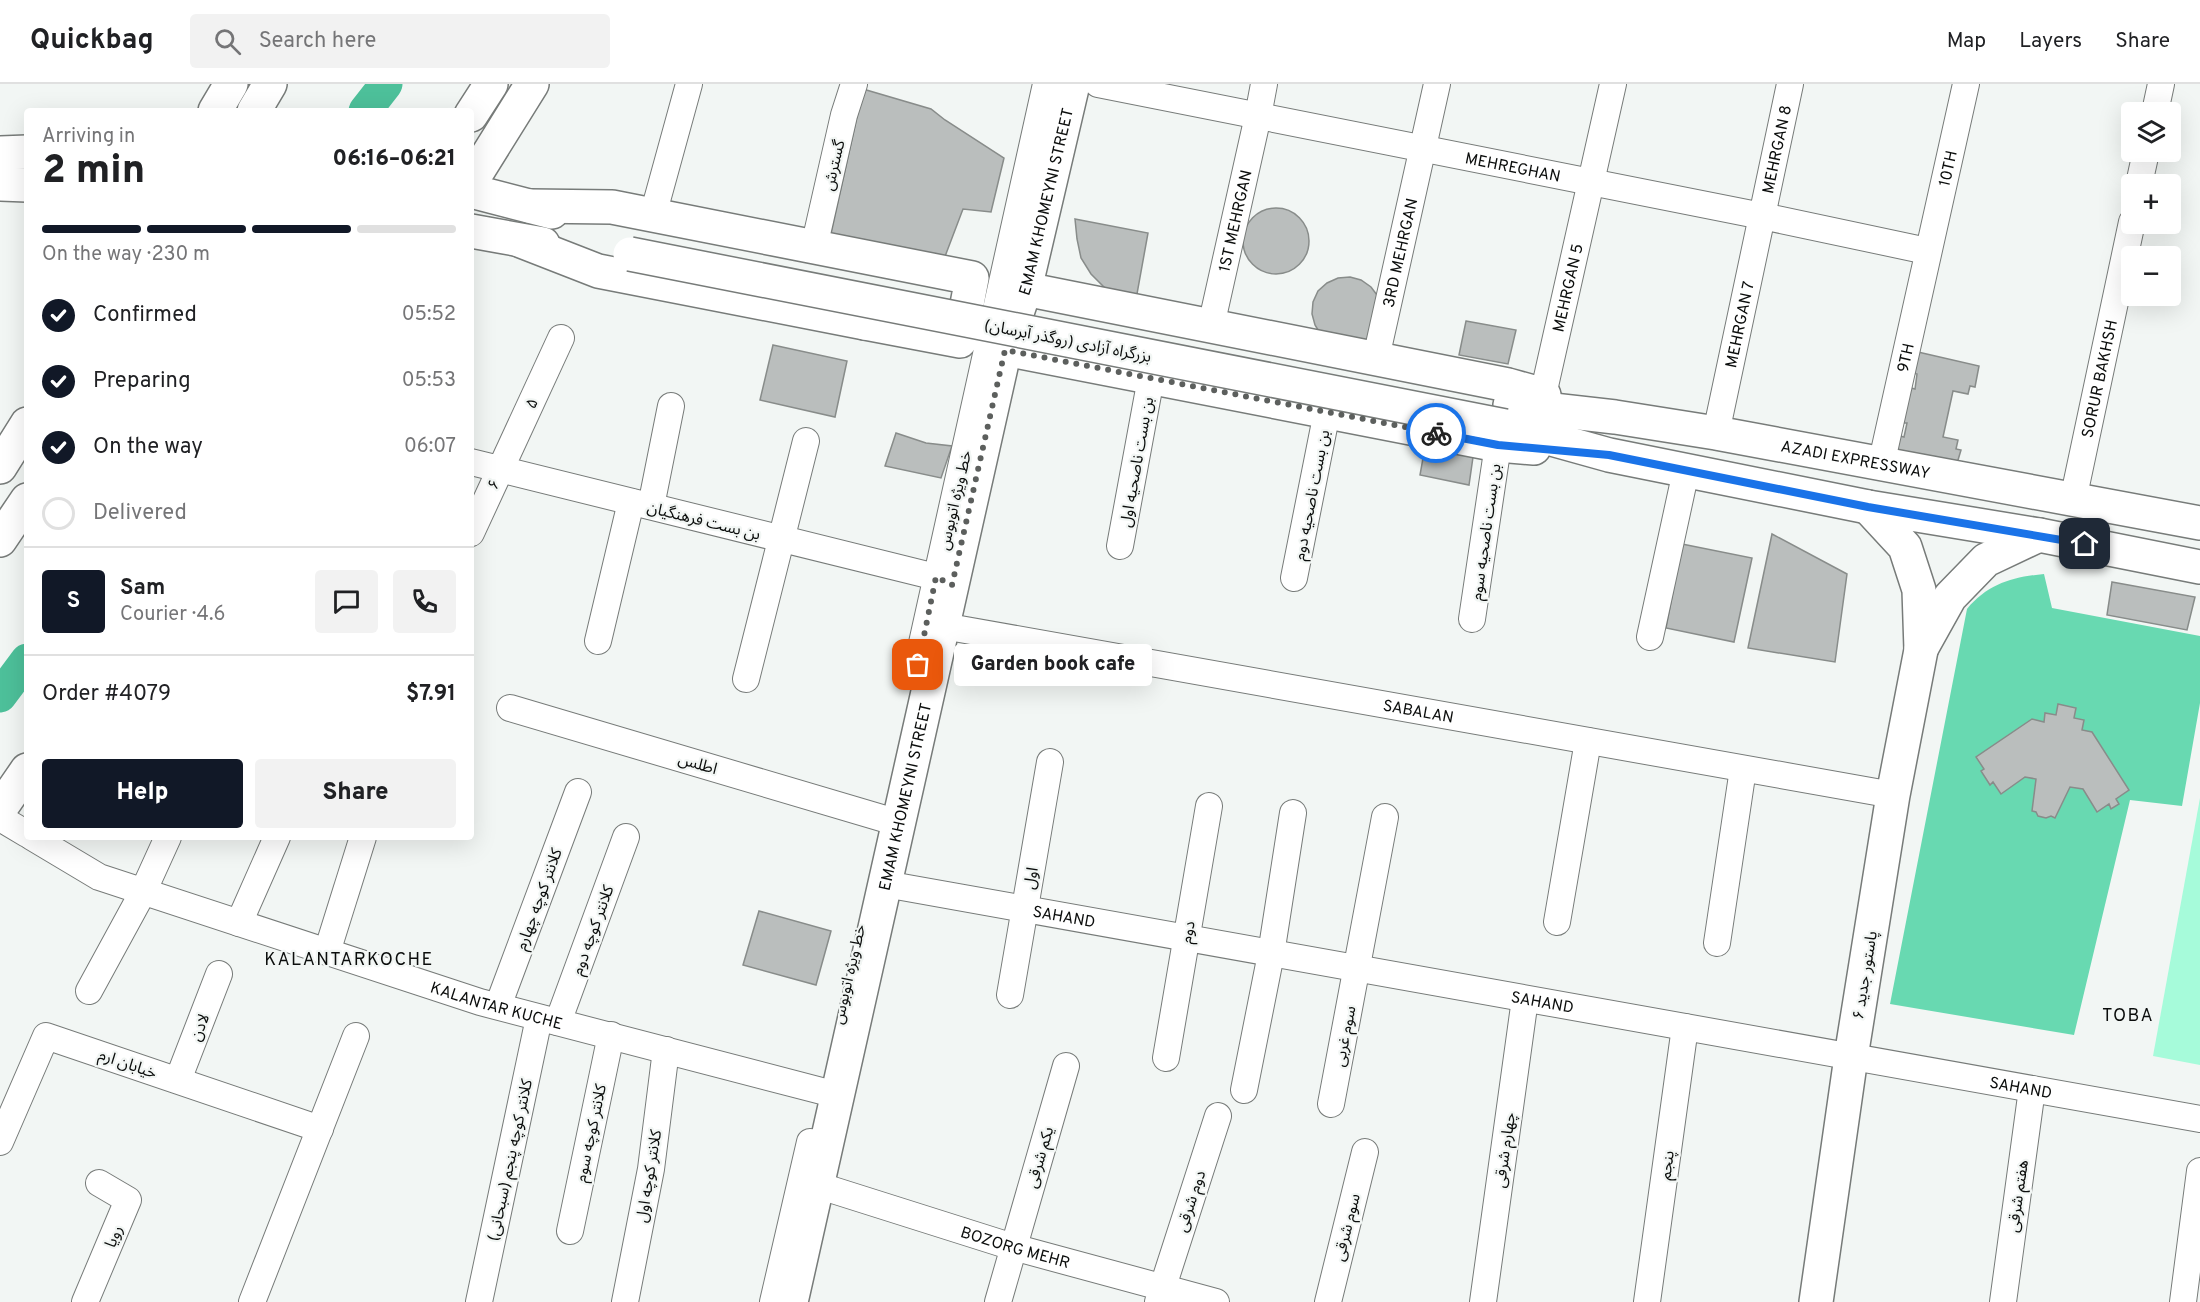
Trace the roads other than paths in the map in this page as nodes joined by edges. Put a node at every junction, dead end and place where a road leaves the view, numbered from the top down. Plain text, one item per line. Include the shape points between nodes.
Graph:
1 (270, 84) edge
2 (491, 84) edge
3 (532, 84) edge
4 (689, 84) edge
5 (855, 84) edge
6 (1046, 84) edge
7 (1073, 84) edge
8 (1098, 84) edge
9 (1264, 84) edge
10 (1437, 84) edge
11 (1613, 84) edge
12 (1790, 84) edge
13 (1966, 84) edge
14 (2161, 84) edge
15 (2156, 102) edge
16 (256, 108) edge
17 (474, 110) edge
18 (1258, 116) junction
19 (1424, 148) junction
20 (24, 152) edge
21 (0, 153) edge
22 (474, 177) edge
23 (1592, 182) junction
24 (0, 184) edge
25 (24, 185) edge
26 (474, 192) edge
27 (1762, 216) junction
28 (474, 232) edge
29 (639, 234) junction
30 (2129, 234) edge
31 (521, 241) junction
32 (814, 247) junction
33 (1928, 251) junction
34 (884, 261) junction
35 (1025, 289) junction
36 (865, 322) junction
37 (1226, 329) junction
38 (561, 338) dead end
39 (1005, 350) junction
40 (1376, 358) junction
41 (1151, 378) junction
42 (1231, 393) junction
43 (1543, 395) junction
44 (671, 406) dead end
45 (1328, 412) junction
46 (1615, 417) junction
47 (1504, 425) junction
48 (24, 429) edge
49 (1716, 433) junction
50 (806, 441) dead end
51 (474, 463) edge
52 (1881, 465) junction
53 (0, 467) edge
54 (500, 469) junction
55 (1686, 471) junction
56 (2073, 500) junction
57 (24, 504) edge
58 (641, 504) junction
59 (1868, 507) junction
60 (2200, 523) edge
61 (474, 526) edge
62 (2039, 535) junction
63 (782, 539) junction
64 (0, 540) edge
65 (1120, 546) dead end
66 (2200, 567) edge
67 (1294, 578) dead end
68 (944, 581) junction
69 (1472, 618) dead end
70 (943, 626) junction
71 (1650, 637) dead end
72 (598, 641) dead end
73 (1921, 650) junction
74 (746, 679) dead end
75 (510, 708) dead end
76 (1588, 741) junction
77 (1050, 762) dead end
78 (1743, 768) junction
79 (24, 774) edge
80 (24, 787) edge
81 (578, 792) dead end
82 (1893, 795) junction
83 (1209, 806) dead end
84 (0, 810) edge
85 (1293, 813) dead end
86 (1385, 817) dead end
87 (0, 818) edge
88 (892, 822) junction
89 (24, 832) edge
90 (626, 837) dead end
91 (37, 840) edge
92 (167, 840) edge
93 (276, 840) edge
94 (362, 840) edge
95 (885, 884) junction
96 (143, 892) junction
97 (1024, 909) junction
98 (1557, 922) dead end
99 (239, 923) junction
100 (1186, 938) junction
101 (1717, 943) dead end
102 (327, 952) junction
103 (1271, 954) junction
104 (1357, 969) junction
105 (219, 974) dead end
106 (89, 991) dead end
107 (1010, 995) dead end
108 (1525, 999) junction
109 (498, 1006) junction
110 (549, 1020) junction
111 (1685, 1027) junction
112 (610, 1035) junction
113 (356, 1036) dead end
114 (666, 1050) junction
115 (1851, 1057) junction
116 (1166, 1059) dead end
117 (1066, 1066) dead end
118 (178, 1080) junction
119 (2032, 1089) junction
120 (1244, 1090) dead end
121 (830, 1093) junction
122 (1331, 1104) dead end
123 (1218, 1116) dead end
124 (2200, 1119) edge
125 (320, 1129) junction
126 (0, 1142) edge
127 (1365, 1152) dead end
128 (2200, 1171) edge
129 (99, 1184) dead end
130 (817, 1185) junction
131 (570, 1231) dead end
132 (1013, 1247) junction
133 (1160, 1295) edge
134 (85, 1302) edge
135 (252, 1302) edge
136 (479, 1302) edge
137 (626, 1302) edge
138 (773, 1302) edge
139 (791, 1302) edge
140 (998, 1302) edge
141 (1216, 1302) edge
142 (1328, 1302) edge
143 (1483, 1302) edge
144 (1647, 1302) edge
145 (1816, 1302) edge
146 (2003, 1302) edge
147 (2183, 1302) edge

1 - 16 main road
2 - 17 main road
3 - 22 main road
4 - 29 street
5 - 32 street, گسترش via 844,115
6 - 68 street, خط ویژه اتوبوس
7 - 35 main road, EMAM KHOMEYNI STREET
8 - 18 street, MEHREGHAN
9 - 18 street, 1ST MEHRGAN
10 - 19 street, 3RD MEHRGAN
11 - 23 street, MEHRGAN 5
12 - 27 street, MEHRGAN 8
13 - 33 street, 10TH
14 - 15 street
18 - 19 street, MEHREGHAN
18 - 37 street, 1ST MEHRGAN
19 - 23 street, MEHREGHAN
19 - 40 street, 3RD MEHRGAN
20 - 21 main road
23 - 27 street, MEHREGHAN
23 - 43 street, MEHRGAN 5
24 - 25 main road
26 - 29 main road
27 - 33 street, MEHREGHAN
27 - 49 street, MEHRGAN 7
28 - 31 main road
29 - 31 main road
29 - 32 main road
29 - 47 main road, بزرگراه آزادی (روگذر آبرسان), bridge
30 - 56 street, SORUR BAKHSH
31 - 36 main road via 598,271
32 - 34 main road
33 - 52 street, 9TH
34 - 36 main road via 899,273 896,299 887,318
34 - 36 main road via 972,278 960,341
35 - 37 main road
35 - 39 main road, EMAM KHOMEYNI STREET
37 - 40 main road
37 - 42 main road via 1225,339 1215,354 1218,378
38 - 54 street, ۵
39 - 41 main road
39 - 68 main road, EMAM KHOMEYNI STREET
40 - 43 main road via 1508,384
41 - 42 main road
41 - 65 street, بن بست ناصحیه اول
42 - 45 main road
43 - 46 main road
44 - 58 street
45 - 47 main road
45 - 67 street, بن بست ناصحیه دوم
46 - 47 main road, AZADI EXPRESSWAY
46 - 49 main road, AZADI EXPRESSWAY
47 - 55 main road via 1609,455
47 - 69 street, بن بست ناصحیه سوم
48 - 53 main road
49 - 52 main road, AZADI EXPRESSWAY
50 - 63 street
51 - 54 street, بن بست فرهنگیان
52 - 56 main road, AZADI EXPRESSWAY
54 - 58 street, بن بست فرهنگیان
54 - 61 street, ۶
55 - 59 main road
55 - 71 street
56 - 60 main road, AZADI EXPRESSWAY
57 - 64 main road
58 - 63 street, بن بست فرهنگیان
58 - 72 street
59 - 62 main road
59 - 73 main road, پاستور جدید ۶ via 1905,548 1919,590
62 - 66 main road
62 - 73 main road, پاستور جدید ۶ via 1986,560 1950,597
63 - 68 street, بن بست فرهنگیان
63 - 74 street
68 - 70 main road, EMAM KHOMEYNI STREET
68 - 88 street, خط ویژه اتوبوس
70 - 76 street, SABALAN
70 - 88 main road, EMAM KHOMEYNI STREET
73 - 82 main road, پاستور جدید ۶
75 - 88 street, اطلس
76 - 78 street, SABALAN
76 - 98 street
77 - 97 street, اول
78 - 82 street, SABALAN
78 - 101 street
79 - 84 main road
80 - 84 main road
81 - 109 street, کلانتر کوچه چهارم
82 - 115 main road, پاستور جدید ۶
83 - 100 street, دوم
85 - 103 street
86 - 104 street
87 - 89 street
88 - 95 main road, EMAM KHOMEYNI STREET
88 - 121 street, خط ویژه اتوبوس
90 - 110 street, کلانتر کوچه دوم
91 - 96 street, KALANTAR KUCHE via 99,877
92 - 96 street
93 - 99 street
94 - 102 street
95 - 97 street, SAHAND
95 - 121 main road, EMAM KHOMEYNI STREET
96 - 99 street, KALANTAR KUCHE
96 - 106 street
97 - 100 street, SAHAND
97 - 107 street, اول
99 - 102 street, KALANTAR KUCHE
100 - 103 street, SAHAND
100 - 116 street, دوم
102 - 109 street, KALANTAR KUCHE
103 - 104 street, SAHAND
103 - 120 street
104 - 108 street, SAHAND
104 - 122 street, سوم غربی
105 - 118 street, لادن
108 - 111 street, SAHAND
108 - 143 street, چهارم شرقی
109 - 110 street, KALANTAR KUCHE
110 - 112 street, KALANTAR KUCHE
110 - 136 street, کلانتر کوچه پنجم (سبحانی)
111 - 115 street, SAHAND
111 - 144 street, پنجم
112 - 114 street, KALANTAR KUCHE
112 - 131 street, کلانتر کوچه سوم
113 - 125 street
114 - 121 street, KALANTAR KUCHE
114 - 137 street, کلانتر کوچه اول via 651,1169
115 - 119 street, SAHAND
115 - 145 main road, پاستور جدید ۶
117 - 132 street, یکم شرقی
118 - 125 street, خیابان ارم
118 - 126 street, خیابان ارم via 46,1036
119 - 124 street, SAHAND
119 - 146 street, هفتم شرقی
121 - 130 main road, EMAM KHOMEYNI STREET
121 - 138 street, خط ویژه اتوبوس
123 - 133 street, دوم شرقی
125 - 135 street
127 - 142 street, سوم شرقی
128 - 147 street
129 - 134 street, رویا via 128,1200
130 - 132 street, BOZORG MEHR
130 - 139 main road, EMAM KHOMEYNI STREET
132 - 133 street, BOZORG MEHR
132 - 140 street, یکم شرقی
133 - 141 street, BOZORG MEHR

